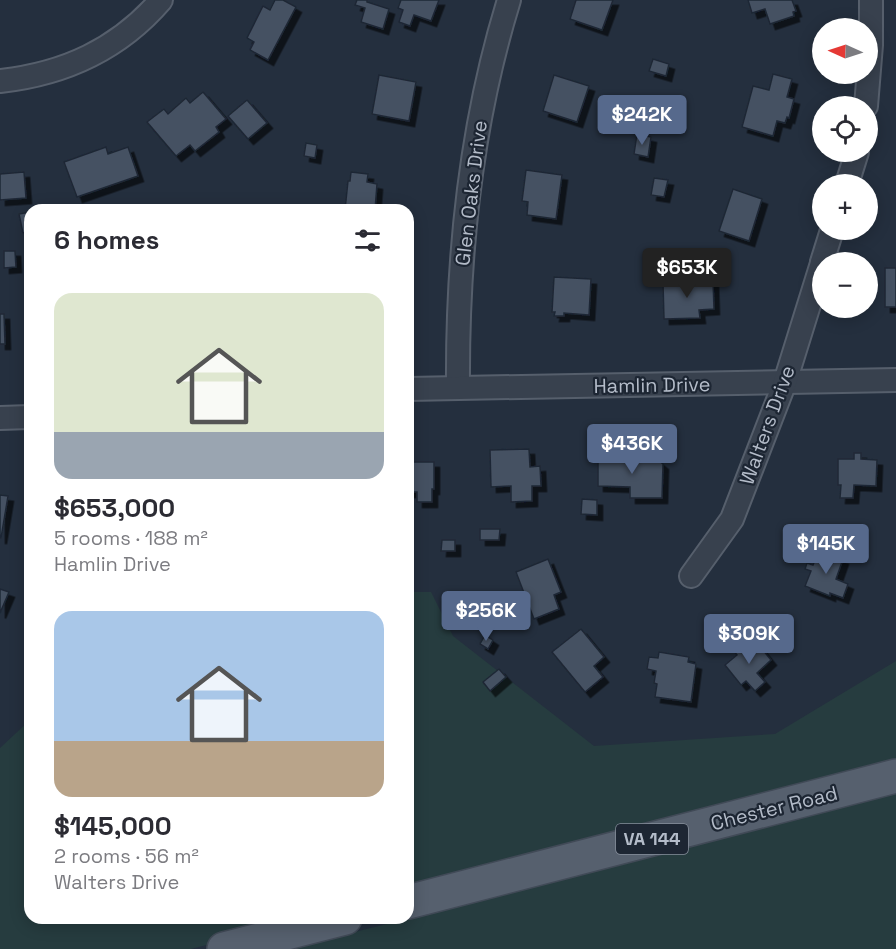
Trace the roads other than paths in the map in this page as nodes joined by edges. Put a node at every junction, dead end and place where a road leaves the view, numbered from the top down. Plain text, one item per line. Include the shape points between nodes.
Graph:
1 (161, 0) edge
2 (509, 0) edge
3 (870, 0) edge
4 (0, 81) edge
5 (867, 96) edge
6 (812, 295) edge
7 (896, 380) edge
8 (785, 382) junction
9 (458, 388) junction
10 (414, 389) edge
11 (24, 417) edge
12 (0, 418) edge
13 (691, 576) dead end
14 (896, 777) edge
15 (414, 900) edge
16 (322, 924) edge
17 (224, 949) edge

1 - 4 street via 123,36 93,55 62,69
2 - 9 street, Glen Oaks Drive via 485,93 470,181 459,290
3 - 5 street
6 - 8 street, Walters Drive
7 - 8 street, Hamlin Drive
8 - 9 street, Hamlin Drive
8 - 13 street, Walters Drive via 732,519
9 - 10 street, Hamlin Drive
11 - 12 street
14 - 15 main road, Chester Road / VA 144
16 - 17 main road

